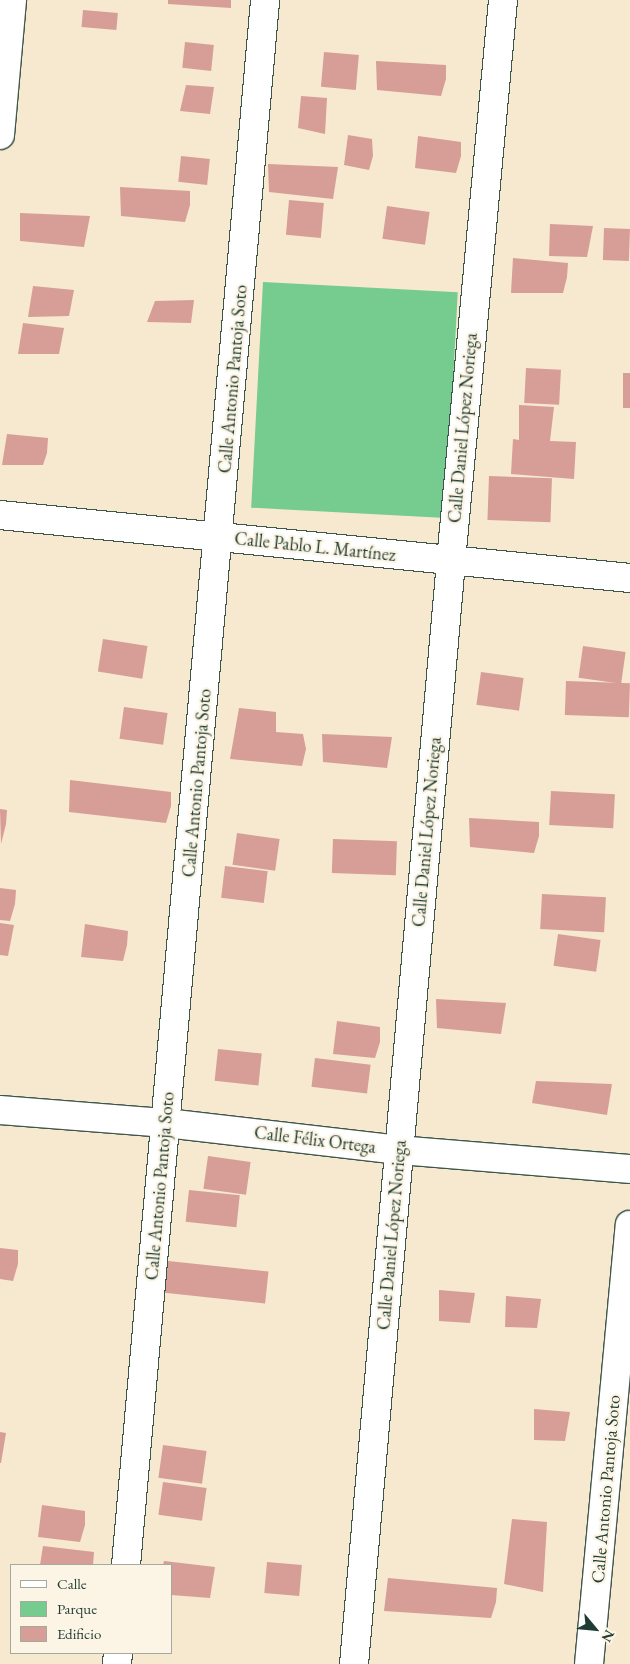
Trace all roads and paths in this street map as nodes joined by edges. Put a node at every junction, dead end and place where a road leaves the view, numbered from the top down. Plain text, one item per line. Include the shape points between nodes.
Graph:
1 (12, 0) edge
2 (265, 0) edge
3 (504, 0) edge
4 (0, 135) edge
5 (0, 515) edge
6 (219, 538) junction
7 (451, 561) junction
8 (630, 578) edge
9 (0, 1110) edge
10 (166, 1123) junction
11 (399, 1150) junction
12 (630, 1169) edge
13 (630, 1225) edge
14 (126, 1564) edge
15 (354, 1664) edge
16 (589, 1664) edge

1 - 4 street
2 - 6 street, Calle Antonio Pantoja Soto
3 - 7 street, Calle Daniel López Noriega
5 - 6 street, Calle Pablo L. Martínez
6 - 7 street, Calle Pablo L. Martínez
6 - 10 street, Calle Antonio Pantoja Soto
7 - 8 street, Calle Pablo L. Martínez
7 - 11 street, Calle Daniel López Noriega
9 - 10 street, Calle Félix Ortega
10 - 11 street, Calle Félix Ortega
10 - 14 street, Calle Antonio Pantoja Soto
11 - 12 street, Calle Félix Ortega
11 - 15 street, Calle Daniel López Noriega
13 - 16 street, Calle Antonio Pantoja Soto

